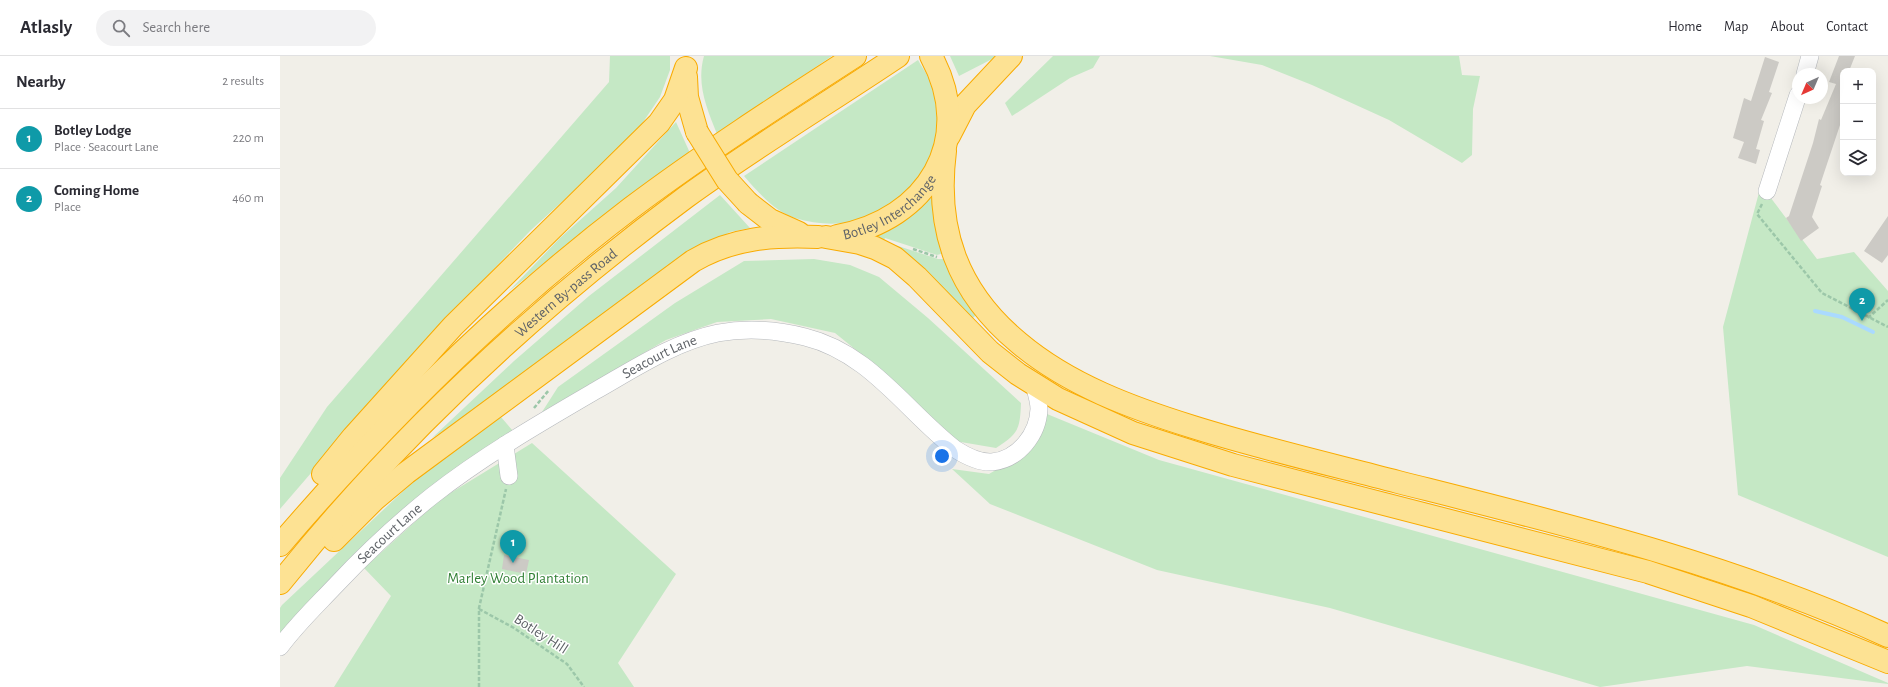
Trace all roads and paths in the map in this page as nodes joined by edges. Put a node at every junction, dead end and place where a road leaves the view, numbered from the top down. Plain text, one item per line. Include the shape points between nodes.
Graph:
1 (855, 56) edge
2 (898, 56) edge
3 (1011, 56) edge
4 (1810, 56) edge
5 (933, 60) edge
6 (687, 62) edge
7 (1807, 68) edge
8 (1795, 104) edge
9 (946, 148) junction
10 (1767, 191) joint
11 (822, 237) junction
12 (908, 248) dead end
13 (944, 256) dead end
14 (1888, 300) edge
15 (1868, 318) junction
16 (1888, 327) edge
17 (554, 384) dead end
18 (1034, 385) junction
19 (532, 410) dead end
20 (505, 446) junction
21 (509, 476) joint
22 (280, 534) edge
23 (280, 544) edge
24 (280, 583) edge
25 (280, 600) edge
26 (479, 608) junction
27 (1888, 636) edge
28 (280, 647) edge
29 (1888, 662) edge
30 (480, 687) edge
31 (584, 687) edge

1 - 23 highway, Western By-pass Road via 682,171 548,274 485,329 405,407 362,451
2 - 24 highway, Western By-pass Road via 687,196 564,293 507,343 389,458 340,511
3 - 9 highway via 965,105 955,121
4 - 7 street
5 - 9 highway, Botley Interchange via 942,79 946,99
6 - 11 highway, Botley Interchange, bridge via 687,97 697,132 723,174 748,203 780,226 804,235
6 - 22 highway via 675,100 659,123 419,362 316,482
8 - 10 street
9 - 11 highway, Botley Interchange via 940,164 927,184 900,211 870,228
9 - 27 highway via 942,193 945,226 952,253 968,286 985,310 1012,337 1076,381 1144,411 1208,432 1575,527 1709,566 1803,599
10 - 15 path via 1757,214 1822,293
11 - 18 highway via 860,243 895,258 990,352
11 - 25 highway via 775,236 746,240 716,249 688,264 448,441 375,499
12 - 13 path via 937,257
14 - 15 path
15 - 16 path
17 - 19 path
18 - 20 street, Seacourt Lane via 1039,408 1037,420 1028,440 1013,454 1003,459 982,461 963,455 881,378 845,353 790,334 737,331 702,338 651,359 519,435
18 - 29 highway via 1079,410 1158,442 1248,469 1648,572 1751,606
20 - 21 street
20 - 28 street, Seacourt Lane via 433,496 361,559 295,627
21 - 26 path
26 - 30 path
26 - 31 path, Botley Hill via 567,664

